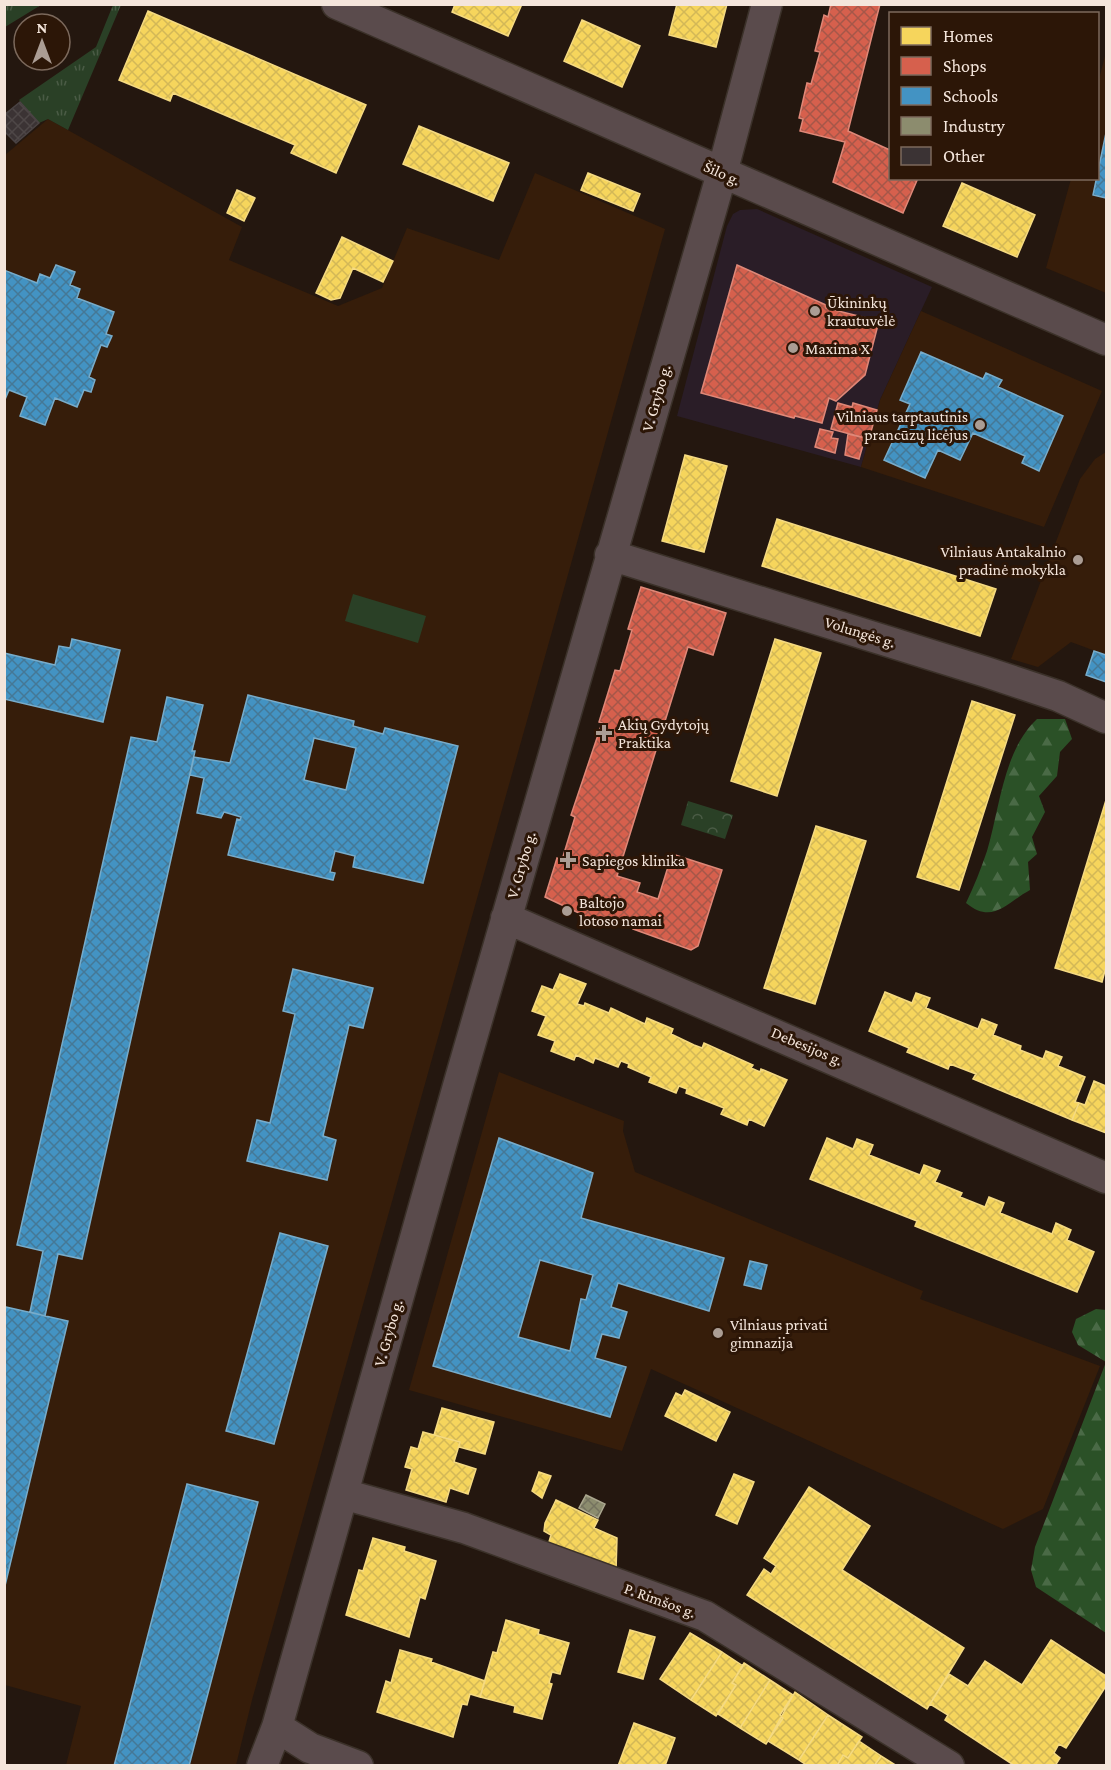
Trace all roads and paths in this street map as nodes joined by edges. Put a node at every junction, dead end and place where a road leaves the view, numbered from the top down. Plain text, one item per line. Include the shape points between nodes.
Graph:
1 (337, 4) edge
2 (767, 4) edge
3 (722, 173) junction
4 (1107, 340) edge
5 (610, 555) junction
6 (1107, 718) edge
7 (506, 918) junction
8 (1107, 1178) edge
9 (343, 1494) junction
10 (277, 1727) junction
11 (262, 1766) edge
12 (358, 1766) edge
13 (949, 1766) edge

1 - 3 street, Šilo g.
2 - 3 street, V. Grybo g.
3 - 4 street, Šilo g.
3 - 5 street, V. Grybo g.
5 - 6 street, Volungės g. via 1003,677
5 - 7 street, V. Grybo g.
7 - 8 street, Debesijos g.
7 - 9 street, V. Grybo g.
9 - 10 street, V. Grybo g.
9 - 13 street, P. Rimšos g. via 464,1527 705,1616
10 - 11 street, V. Grybo g.
10 - 12 street via 310,1748

